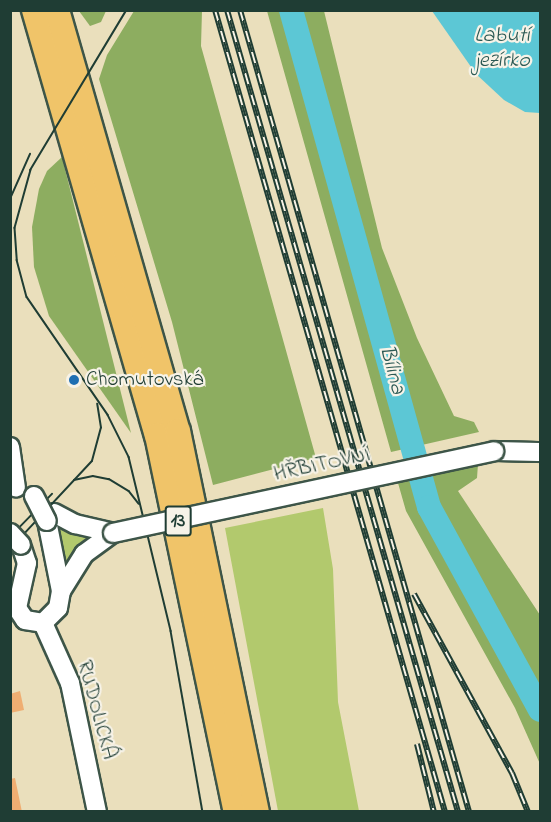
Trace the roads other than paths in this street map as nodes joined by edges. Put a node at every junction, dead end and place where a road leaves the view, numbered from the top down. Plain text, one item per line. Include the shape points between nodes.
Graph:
1 (34, 10) edge
2 (57, 10) edge
3 (67, 10) edge
4 (98, 146) junction
5 (10, 447) edge
6 (540, 452) edge
7 (13, 489) edge
8 (44, 509) junction
9 (113, 533) junction
10 (16, 539) edge
11 (61, 591) junction
12 (14, 608) edge
13 (43, 623) junction
14 (97, 812) edge
15 (237, 812) edge
16 (257, 812) edge

1 - 15 highway, 13 via 157,435
2 - 4 highway, 13
3 - 4 highway
4 - 16 highway, 13 via 178,431
5 - 7 street
6 - 9 street, HŘBITOVNÍ, bridge via 494,451
7 - 8 street
8 - 9 street
8 - 11 street
9 - 11 street via 84,554
10 - 12 street via 26,574
11 - 13 street via 58,608
12 - 13 street via 25,620
13 - 14 street, RUDOLICKÁ via 70,683

